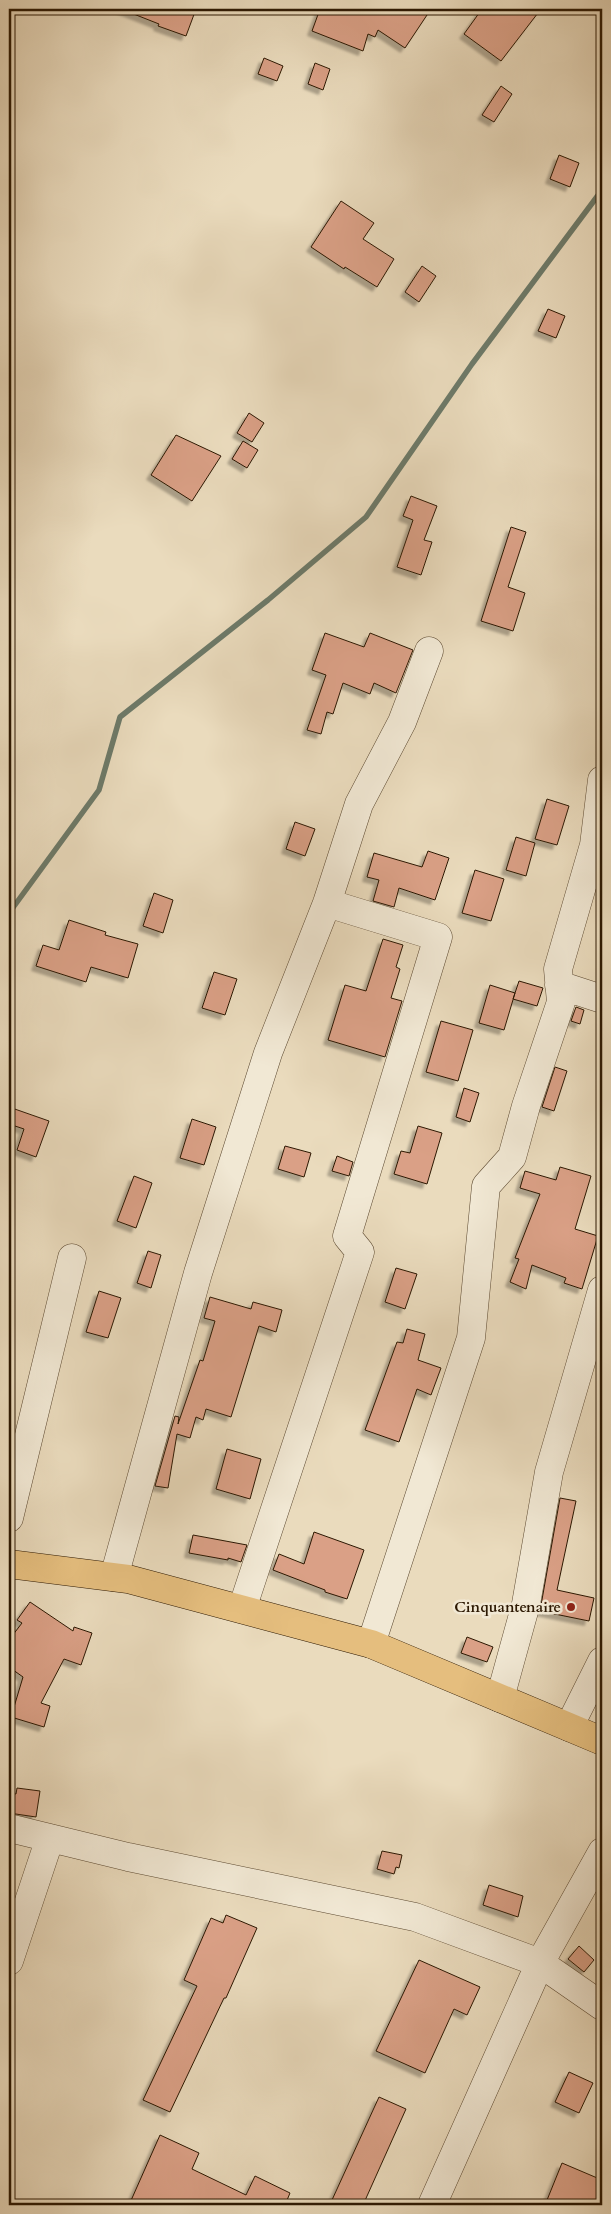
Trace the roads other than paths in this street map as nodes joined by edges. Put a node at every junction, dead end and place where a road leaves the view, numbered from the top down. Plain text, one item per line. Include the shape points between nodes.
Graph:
1 (429, 651) dead end
2 (602, 780) edge
3 (327, 904) junction
4 (559, 985) junction
5 (602, 999) edge
6 (72, 1258) dead end
7 (602, 1290) edge
8 (9, 1518) edge
9 (9, 1564) edge
10 (114, 1577) junction
11 (242, 1609) junction
12 (371, 1644) junction
13 (602, 1661) edge
14 (500, 1698) junction
15 (569, 1727) junction
16 (602, 1741) edge
17 (9, 1828) edge
18 (50, 1838) junction
19 (602, 1852) edge
20 (9, 1961) edge
21 (540, 1963) junction
22 (602, 2006) edge
23 (432, 2205) edge

1 - 3 street via 402,722 359,804
2 - 4 street via 594,845 558,969
3 - 10 street via 268,1053 207,1246
3 - 11 street via 438,937 347,1236 360,1252
4 - 5 street
4 - 12 street via 561,1002 512,1157 486,1186 471,1338
6 - 8 street
7 - 14 street via 549,1472 526,1604
9 - 10 main road
10 - 11 main road
11 - 12 main road
12 - 14 main road
13 - 15 street
14 - 15 main road
15 - 16 main road
17 - 18 street
18 - 20 street
18 - 21 street via 415,1917
19 - 21 street
21 - 22 street
21 - 23 street

